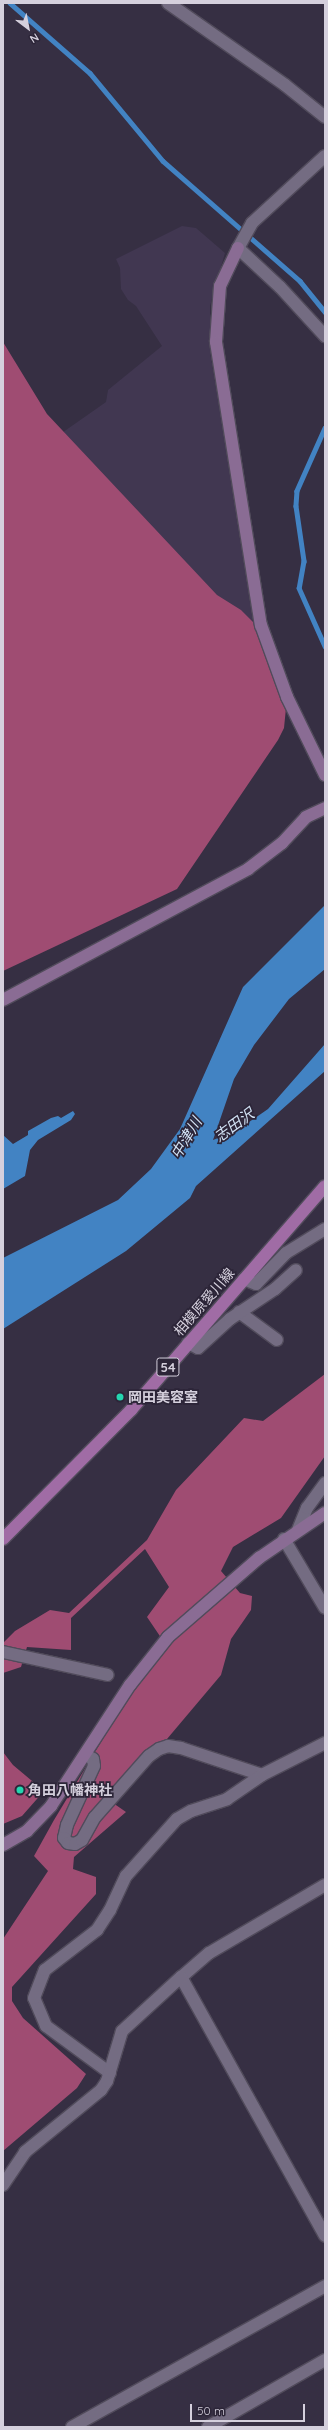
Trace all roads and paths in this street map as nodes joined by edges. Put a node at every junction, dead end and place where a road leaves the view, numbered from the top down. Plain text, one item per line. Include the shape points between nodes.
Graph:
1 (168, 3) edge
2 (325, 117) edge
3 (323, 162) edge
4 (238, 248) junction
5 (325, 336) edge
6 (325, 775) edge
7 (325, 808) edge
8 (3, 1000) edge
9 (325, 1186) edge
10 (325, 1229) edge
11 (296, 1270) dead end
12 (244, 1279) junction
13 (239, 1312) junction
14 (277, 1340) dead end
15 (188, 1343) junction
16 (325, 1484) edge
17 (325, 1513) edge
18 (298, 1530) junction
19 (3, 1539) edge
20 (284, 1540) junction
21 (325, 1608) edge
22 (3, 1652) edge
23 (108, 1675) dead end
24 (325, 1743) edge
25 (86, 1755) junction
26 (262, 1775) junction
27 (3, 1844) edge
28 (325, 1885) edge
29 (181, 1977) junction
30 (110, 2073) junction
31 (3, 2185) edge
32 (325, 2236) edge
33 (325, 2286) edge
34 (325, 2360) edge
35 (72, 2427) edge
36 (208, 2427) edge

1 - 2 street via 285,85
3 - 4 street via 252,223
4 - 5 street via 280,287
4 - 6 street via 220,286 216,342 261,625 287,697
7 - 8 street via 306,817 277,848 248,869
9 - 12 main road, 相模原愛川線 / 54
10 - 12 street via 286,1253 256,1284
11 - 13 street via 275,1289
12 - 15 main road, 相模原愛川線 / 54
13 - 14 street
13 - 15 street via 198,1348
15 - 19 main road, 相模原愛川線 / 54 via 126,1416
16 - 18 street via 307,1508
17 - 18 street
18 - 20 street
20 - 21 street
20 - 25 street via 168,1637 130,1685
22 - 23 street
24 - 26 street
25 - 26 street via 93,1759 94,1766 67,1825 64,1838 68,1843 75,1844 82,1840 95,1817 149,1756 159,1749 168,1746 181,1748
25 - 27 street via 42,1818 27,1831
26 - 30 street via 227,1799 191,1811 177,1819 126,1876 97,1930 45,1970 34,1998 46,2026
28 - 29 street via 209,1953
29 - 30 street via 122,2031
29 - 32 street
30 - 31 street via 101,2090 25,2152
33 - 35 street
34 - 36 street

